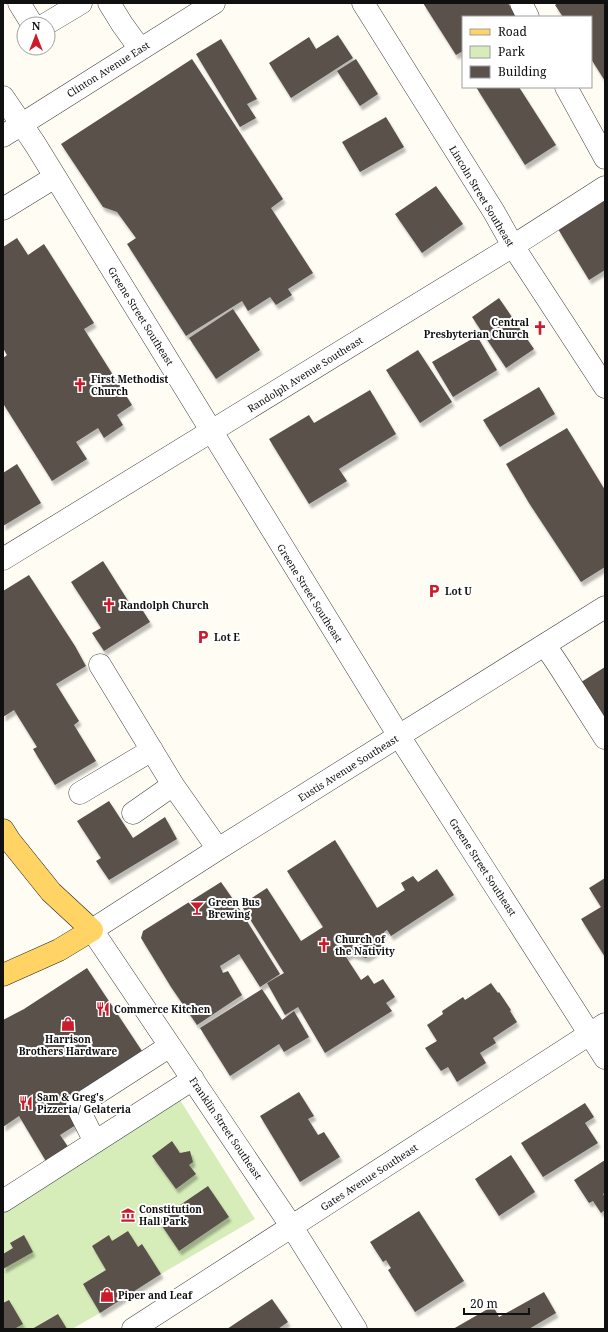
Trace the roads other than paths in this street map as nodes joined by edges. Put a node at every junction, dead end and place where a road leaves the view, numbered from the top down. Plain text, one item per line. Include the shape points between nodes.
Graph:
1 (19, 3) edge
2 (81, 3) edge
3 (109, 3) edge
4 (214, 3) edge
5 (363, 3) edge
6 (521, 3) edge
7 (27, 16) edge
8 (528, 16) edge
9 (56, 18) edge
10 (140, 49) junction
11 (567, 88) edge
12 (3, 97) edge
13 (21, 124) junction
14 (3, 136) edge
15 (605, 158) edge
16 (55, 177) junction
17 (605, 187) edge
18 (3, 209) edge
19 (513, 246) junction
20 (605, 387) edge
21 (212, 431) junction
22 (3, 559) edge
23 (605, 607) edge
24 (545, 645) junction
25 (100, 665) dead end
26 (398, 736) junction
27 (605, 738) edge
28 (152, 750) junction
29 (173, 785) junction
30 (80, 793) dead end
31 (133, 813) dead end
32 (3, 830) edge
33 (218, 849) junction
34 (92, 930) junction
35 (3, 975) edge
36 (597, 1029) edge
37 (170, 1046) junction
38 (605, 1058) edge
39 (193, 1079) junction
40 (95, 1142) junction
41 (3, 1201) edge
42 (292, 1227) junction
43 (133, 1329) edge
44 (356, 1329) edge

1 - 7 street
2 - 9 street
3 - 10 street
4 - 10 street, Clinton Avenue East
5 - 19 street, Lincoln Street Southeast
6 - 8 street
10 - 13 street, Clinton Avenue East
11 - 15 street
12 - 13 street, Greene Street Southeast
13 - 14 street, Clinton Avenue East
13 - 16 street, Greene Street Southeast
16 - 18 street
16 - 21 street, Greene Street Southeast
17 - 19 street, Randolph Avenue Southeast
19 - 20 street, Lincoln Street Southeast
19 - 21 street, Randolph Avenue Southeast
21 - 22 street, Randolph Avenue Southeast
21 - 26 street, Greene Street Southeast
23 - 24 street, Eustis Avenue Southeast
24 - 26 street, Eustis Avenue Southeast
24 - 27 street
25 - 28 street
26 - 33 street, Eustis Avenue Southeast
26 - 36 street, Greene Street Southeast via 554,978
28 - 29 street
28 - 30 street
29 - 31 street
29 - 33 street
32 - 34 main road via 51,892
33 - 34 street, Eustis Avenue Southeast
34 - 35 main road via 59,950
34 - 37 street, Franklin Street Southeast
36 - 38 street, Greene Street Southeast
36 - 42 street, Gates Avenue Southeast
37 - 39 street, Franklin Street Southeast
37 - 40 street via 77,1106
39 - 40 street
39 - 42 street, Franklin Street Southeast
40 - 41 street
42 - 43 street, Gates Avenue Southeast
42 - 44 street, Franklin Street Southeast

